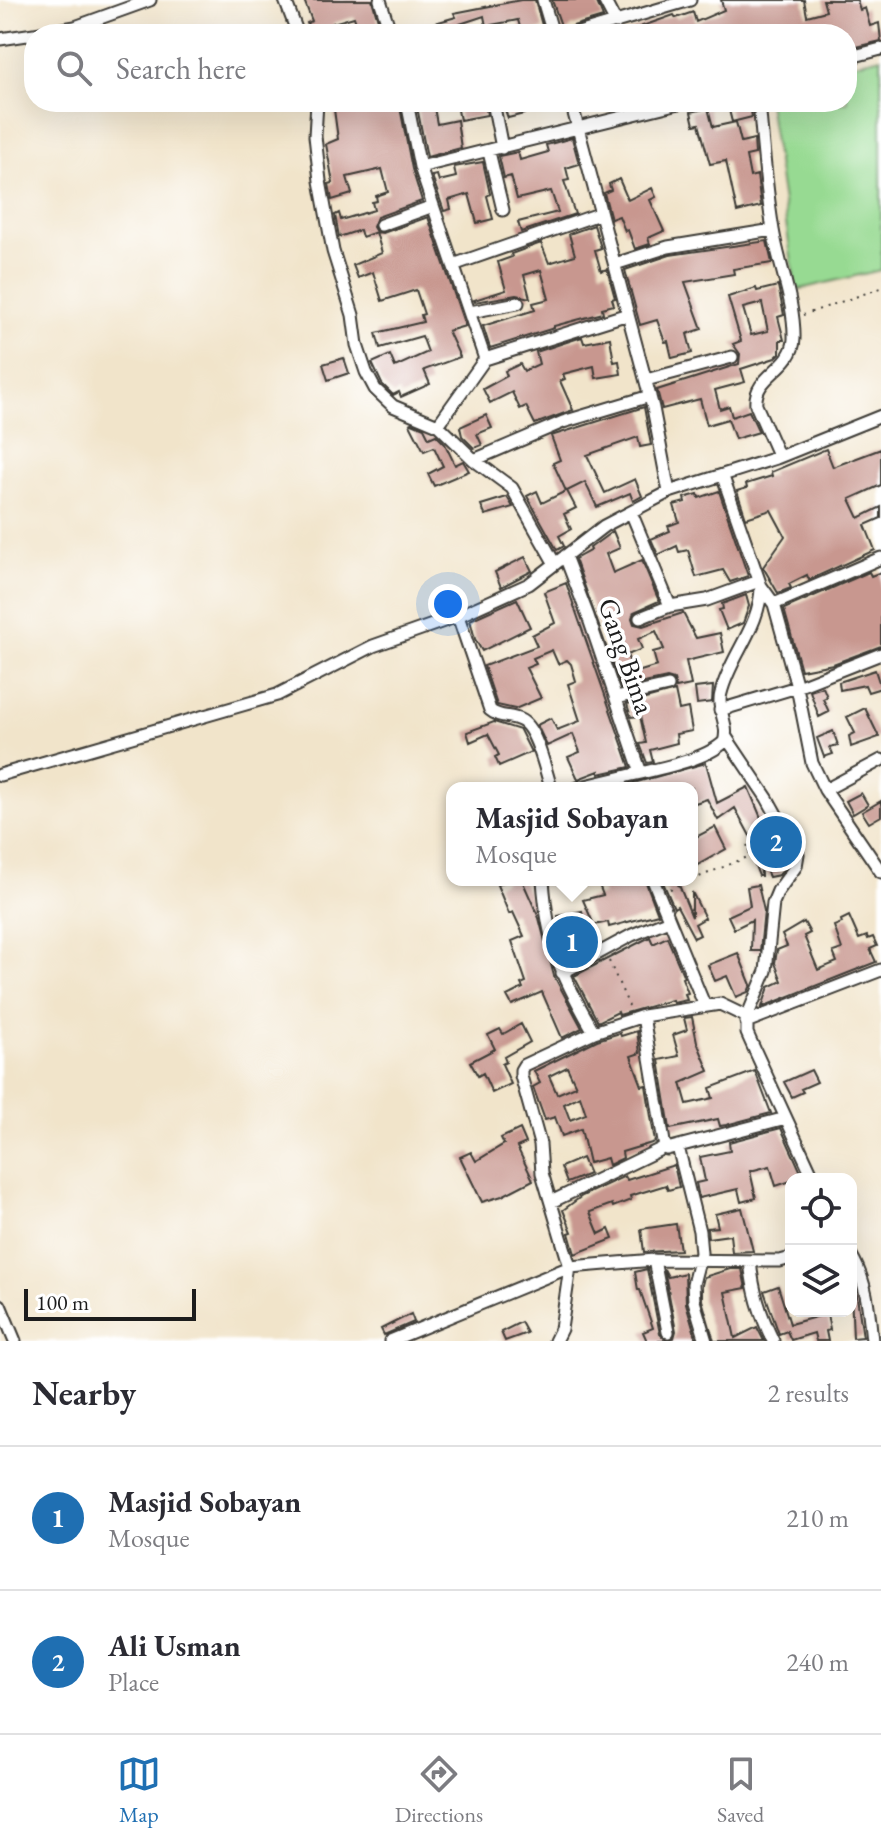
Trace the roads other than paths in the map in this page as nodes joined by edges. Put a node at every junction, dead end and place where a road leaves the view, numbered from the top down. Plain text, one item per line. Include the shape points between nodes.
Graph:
1 (150, 0) edge
2 (285, 0) edge
3 (380, 0) edge
4 (543, 0) edge
5 (604, 0) edge
6 (690, 0) edge
7 (616, 23) junction
8 (83, 24) edge
9 (294, 24) edge
10 (388, 24) edge
11 (550, 24) edge
12 (612, 24) edge
13 (24, 35) edge
14 (0, 39) edge
15 (881, 49) edge
16 (857, 55) edge
17 (316, 112) edge
18 (409, 112) edge
19 (495, 112) edge
20 (573, 112) edge
21 (642, 112) edge
22 (760, 112) edge
23 (577, 128) junction
24 (502, 148) junction
25 (489, 152) junction
26 (420, 167) junction
27 (433, 206) junction
28 (503, 210) dead end
29 (599, 214) junction
30 (381, 225) dead end
31 (773, 230) junction
32 (615, 264) junction
33 (453, 265) junction
34 (518, 303) dead end
35 (470, 312) junction
36 (628, 314) junction
37 (732, 357) dead end
38 (485, 359) junction
39 (646, 380) junction
40 (650, 396) junction
41 (881, 416) edge
42 (438, 425) junction
43 (779, 457) junction
44 (474, 460) junction
45 (723, 477) junction
46 (669, 492) junction
47 (631, 512) junction
48 (881, 558) edge
49 (560, 560) junction
50 (766, 592) junction
51 (670, 606) junction
52 (458, 616) junction
53 (640, 618) dead end
54 (881, 654) edge
55 (668, 686) dead end
56 (797, 687) junction
57 (616, 698) junction
58 (720, 710) junction
59 (726, 737) junction
60 (881, 760) edge
61 (641, 773) junction
62 (0, 775) edge
63 (549, 782) edge
64 (622, 782) edge
65 (825, 790) junction
66 (877, 857) edge
67 (881, 872) edge
68 (544, 886) edge
69 (655, 886) edge
70 (669, 920) junction
71 (881, 970) edge
72 (562, 973) junction
73 (704, 1004) junction
74 (639, 1017) junction
75 (746, 1020) junction
76 (594, 1032) junction
77 (786, 1118) junction
78 (671, 1147) junction
79 (811, 1173) edge
80 (551, 1202) junction
81 (654, 1260) junction
82 (698, 1260) junction
83 (785, 1260) edge
84 (750, 1261) junction
85 (857, 1265) edge
86 (570, 1267) junction
87 (0, 1305) edge
88 (668, 1332) dead end
89 (15, 1341) edge
90 (390, 1341) edge
91 (555, 1341) edge
92 (706, 1341) edge
93 (773, 1341) edge
94 (872, 1341) edge

1 - 8 street
2 - 9 street
3 - 10 street
4 - 11 street
5 - 7 street
6 - 7 street
7 - 12 street
13 - 14 street
15 - 16 street
17 - 42 street via 318,166 333,251 366,372 393,406
18 - 26 street
19 - 24 street
20 - 23 street
21 - 23 street
22 - 31 street
23 - 24 street
23 - 29 street
24 - 25 street
25 - 26 street
25 - 28 street
26 - 27 street
27 - 30 street
27 - 33 street
29 - 32 street
29 - 33 street
31 - 32 street via 668,247
31 - 43 street via 794,336 789,355 759,385 755,397
32 - 36 street
33 - 35 street
34 - 35 street
35 - 38 street
36 - 38 street
36 - 39 street
37 - 39 street
38 - 42 street
39 - 40 street
40 - 44 street via 563,422
40 - 46 street
41 - 43 street
42 - 44 street, Gang Bima
43 - 45 street
44 - 49 street, Gang Bima via 512,488
45 - 46 street
45 - 50 street
46 - 47 street
47 - 49 street
47 - 51 street
48 - 50 street
49 - 52 street via 529,584
49 - 57 street, Gang Bima
50 - 51 street
50 - 56 street
50 - 58 street via 721,690
51 - 53 street
52 - 62 street via 373,646 261,701
52 - 63 street via 492,713 520,720 529,728
54 - 56 street
55 - 57 street
56 - 58 street
56 - 65 street via 808,748
57 - 61 street, Gang Bima
58 - 59 street
59 - 61 street via 709,752
59 - 75 street via 767,798 799,860 773,903 766,971
60 - 65 street
61 - 64 street
65 - 66 street
66 - 67 street
68 - 72 street
69 - 70 street
70 - 72 street
70 - 73 street
71 - 75 street
72 - 76 street
73 - 74 street
73 - 75 street via 720,1004
74 - 76 street
74 - 78 street
75 - 77 street via 749,1038
76 - 80 street via 521,1070
77 - 78 street
77 - 79 street
78 - 80 street
78 - 82 street via 699,1231
80 - 86 street
81 - 82 street
81 - 86 street
81 - 88 street
82 - 84 street
82 - 92 street via 694,1301
83 - 84 street
84 - 93 street via 758,1311
85 - 94 street via 869,1302
86 - 90 street
86 - 91 street
87 - 89 street

